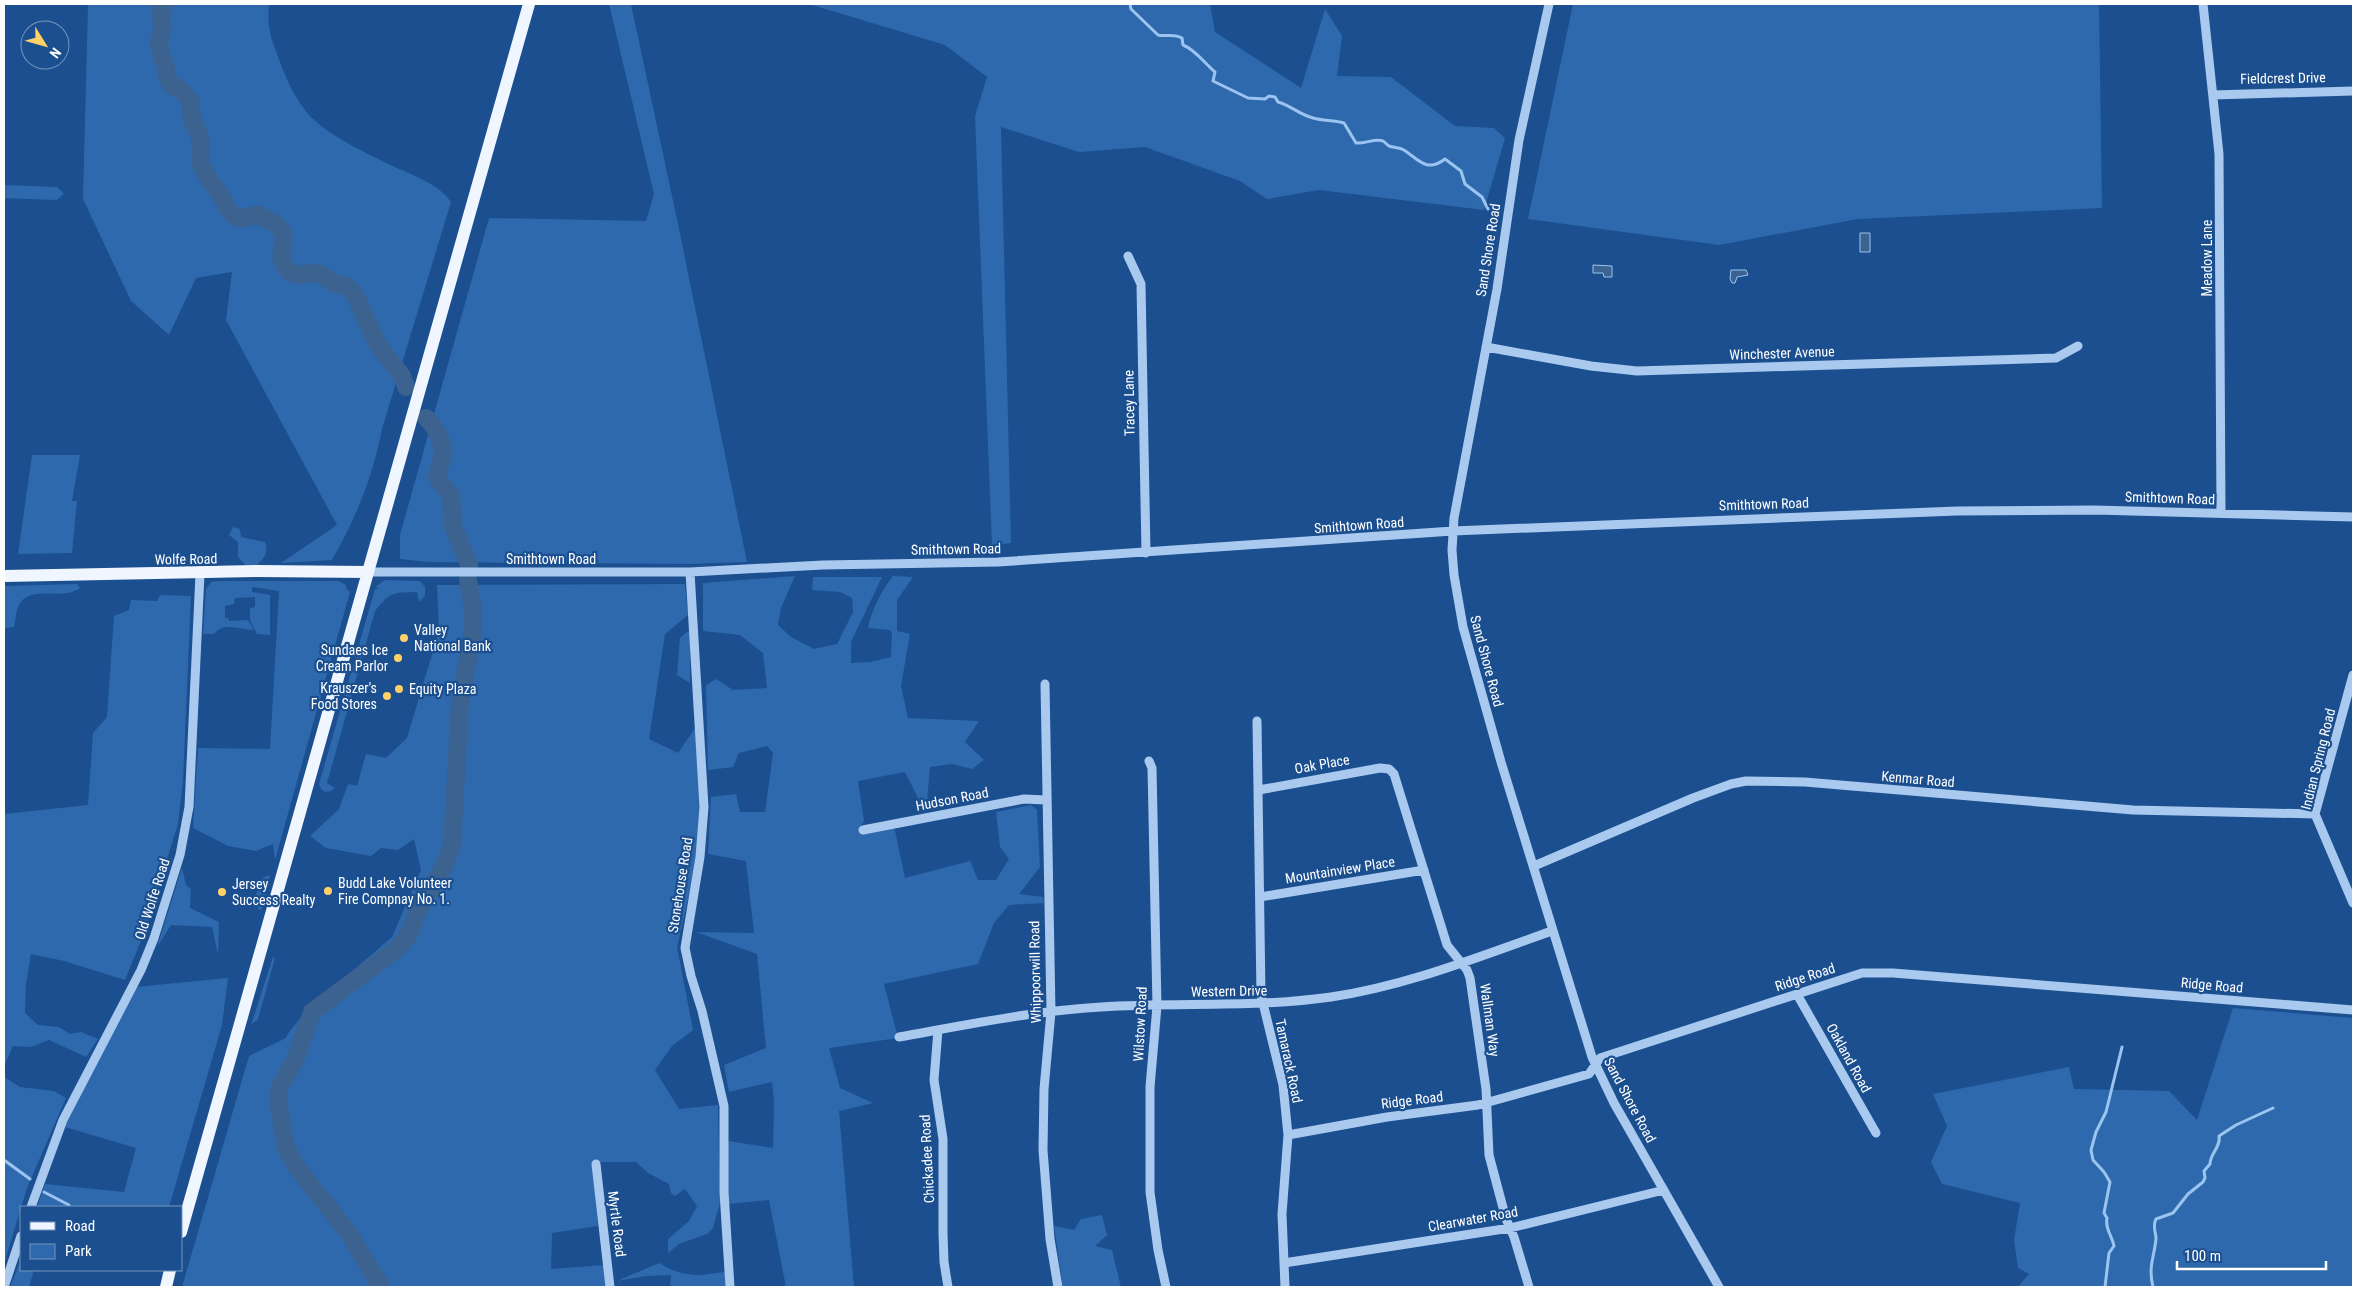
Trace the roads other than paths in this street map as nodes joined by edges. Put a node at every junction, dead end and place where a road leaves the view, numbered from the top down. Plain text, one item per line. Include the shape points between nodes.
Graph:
1 (529, 4) edge
2 (1549, 4) edge
3 (2203, 4) edge
4 (2353, 91) edge
5 (2213, 95) junction
6 (1128, 256) dead end
7 (2078, 346) dead end
8 (1486, 347) junction
9 (2221, 513) junction
10 (2353, 517) edge
11 (1453, 531) junction
12 (1146, 553) junction
13 (368, 572) junction
14 (690, 572) junction
15 (200, 574) junction
16 (4, 576) edge
17 (2353, 675) edge
18 (1045, 684) dead end
19 (1257, 721) dead end
20 (1149, 761) dead end
21 (1389, 769) joint
22 (1259, 790) junction
23 (1046, 800) junction
24 (2315, 814) junction
25 (863, 830) dead end
26 (1534, 866) junction
27 (1424, 870) junction
28 (1260, 897) junction
29 (2353, 903) edge
30 (1552, 931) junction
31 (1461, 963) junction
32 (1798, 996) junction
33 (1262, 1004) junction
34 (1157, 1006) junction
35 (2353, 1010) edge
36 (1051, 1012) junction
37 (938, 1030) junction
38 (899, 1038) dead end
39 (1595, 1065) junction
40 (1487, 1102) junction
41 (1876, 1133) dead end
42 (1288, 1135) junction
43 (596, 1164) dead end
44 (1664, 1190) junction
45 (31, 1206) edge
46 (182, 1228) edge
47 (1510, 1228) junction
48 (20, 1239) edge
49 (1284, 1263) junction
50 (170, 1271) edge
51 (1715, 1286) edge
52 (4, 1287) edge
53 (166, 1287) edge
54 (610, 1287) edge
55 (730, 1287) edge
56 (948, 1287) edge
57 (1058, 1287) edge
58 (1166, 1287) edge
59 (1285, 1287) edge
60 (1529, 1287) edge

1 - 13 main road
2 - 8 street, Sand Shore Road via 1519,140
3 - 5 street, Meadow Lane
4 - 5 street, Fieldcrest Drive
5 - 9 street, Meadow Lane via 2220,169
6 - 12 street, Tracey Lane via 1141,284
7 - 8 street, Winchester Avenue via 2056,358 1637,371
8 - 11 street, Sand Shore Road
9 - 10 street, Smithtown Road
9 - 11 street, Smithtown Road via 1957,511
11 - 12 street, Smithtown Road
11 - 26 street, Sand Shore Road via 1454,575 1463,627
12 - 14 street, Smithtown Road via 998,562 824,565
13 - 14 street, Smithtown Road
13 - 15 main road, Wolfe Road
13 - 46 main road
14 - 55 street, Stonehouse Road via 704,807 700,864 684,948 724,1106 724,1192
15 - 16 main road, Wolfe Road
15 - 45 street, Old Wolfe Road via 189,807 180,855 141,970 63,1120
17 - 24 street, Indian Spring Road
18 - 23 street, Whippoorwill Road
19 - 22 street, Tamarack Road
20 - 34 street, Wilstow Road
21 - 22 street, Oak Place
21 - 27 street, Wallman Way via 1394,774
22 - 28 street, Tamarack Road
23 - 25 street, Hudson Road via 1024,799
23 - 36 street, Whippoorwill Road
24 - 26 street, Kenmar Road via 2132,810 1805,782 1746,781 1693,798
24 - 29 street, Indian Spring Road
26 - 30 street, Sand Shore Road
27 - 28 street, Mountainview Place
27 - 31 street, Wallman Way via 1447,945
28 - 33 street, Tamarack Road
30 - 31 street, Western Drive
30 - 39 street, Sand Shore Road
31 - 33 street, Western Drive via 1375,988
31 - 40 street, Wallman Way via 1470,978
32 - 35 street, Ridge Road via 1862,973 1893,973
32 - 39 street, Ridge Road via 1764,1004 1600,1058
32 - 41 street, Oakland Road
33 - 34 street, Western Drive
33 - 42 street, Tamarack Road via 1283,1085
34 - 36 street, Western Drive
34 - 58 street, Wilstow Road via 1150,1086 1150,1192
36 - 37 street, Western Drive
36 - 57 street, Whippoorwill Road via 1042,1150
37 - 38 street, Western Drive
37 - 56 street, Chickadee Road via 934,1080 943,1139 943,1234
39 - 40 street, Ridge Road via 1589,1074
39 - 44 street, Sand Shore Road
40 - 42 street, Ridge Road via 1387,1116
40 - 47 street, Wallman Way via 1489,1155 1497,1192
42 - 49 street, Tamarack Road via 1282,1214
43 - 54 street, Myrtle Road
44 - 47 street, Clearwater Road
44 - 51 street, Sand Shore Road
47 - 49 street, Clearwater Road
47 - 60 street, Wallman Way
48 - 52 street
49 - 59 street, Tamarack Road
50 - 53 main road

